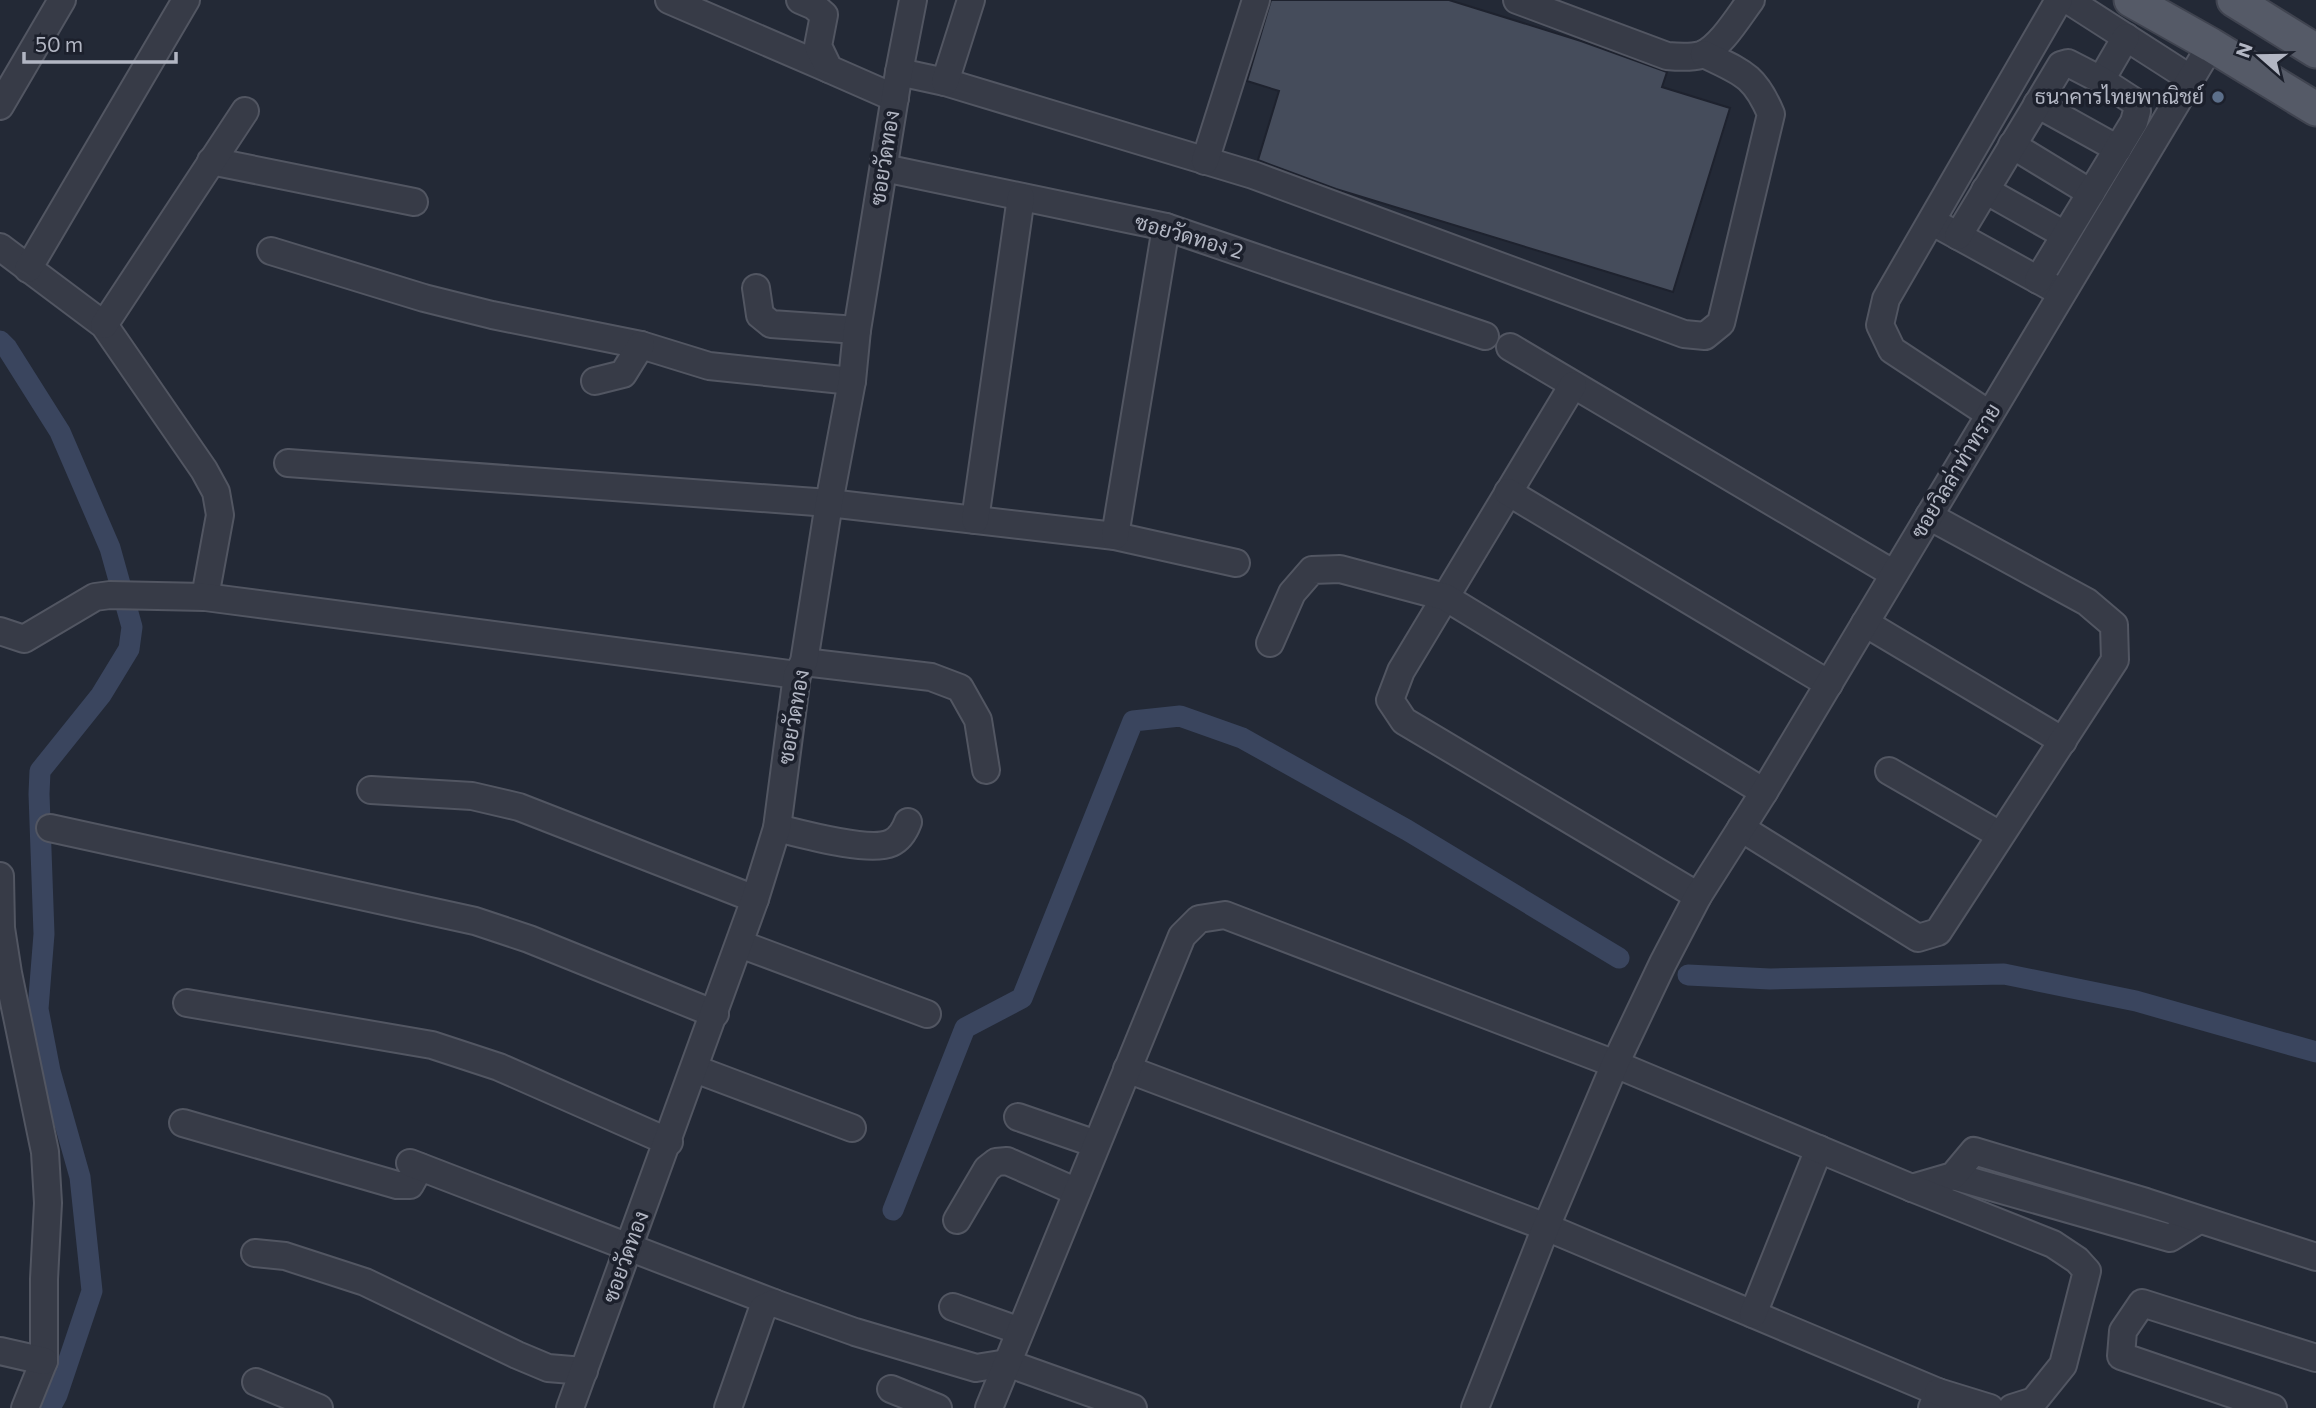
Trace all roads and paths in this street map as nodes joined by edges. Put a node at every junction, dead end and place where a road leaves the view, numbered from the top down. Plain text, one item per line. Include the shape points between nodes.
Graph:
1 (62, 0) edge
2 (186, 0) edge
3 (669, 0) edge
4 (800, 0) edge
5 (914, 0) edge
6 (971, 0) edge
7 (1256, 0) edge
8 (1517, 0) edge
9 (1751, 0) edge
10 (2059, 0) edge
11 (2068, 0) edge
12 (2131, 0) edge
13 (2234, 0) edge
14 (2126, 37) junction
15 (2304, 43) edge
16 (2211, 45) junction
17 (1703, 54) junction
18 (829, 69) junction
19 (900, 72) junction
20 (2266, 78) junction
21 (2191, 79) junction
22 (2101, 80) junction
23 (945, 82) junction
24 (895, 98) junction
25 (2037, 104) junction
26 (0, 106) edge
27 (2316, 109) edge
28 (245, 111) dead end
29 (2012, 145) junction
30 (2118, 149) junction
31 (211, 161) junction
32 (1205, 161) junction
33 (884, 168) junction
34 (1985, 190) junction
35 (2091, 193) junction
36 (1021, 197) junction
37 (414, 202) dead end
38 (1932, 221) junction
39 (1166, 227) junction
40 (2065, 235) junction
41 (1958, 236) junction
42 (0, 247) edge
43 (271, 251) dead end
44 (28, 269) junction
45 (2038, 280) junction
46 (756, 288) dead end
47 (2062, 293) junction
48 (104, 325) junction
49 (857, 330) junction
50 (1485, 336) dead end
51 (641, 345) junction
52 (1510, 347) dead end
53 (852, 380) junction
54 (595, 381) dead end
55 (1573, 384) junction
56 (1989, 414) junction
57 (288, 463) dead end
58 (1508, 492) junction
59 (829, 503) junction
60 (1929, 516) junction
61 (975, 520) junction
62 (1115, 536) junction
63 (1236, 563) dead end
64 (1894, 575) junction
65 (205, 597) junction
66 (1445, 597) junction
67 (1865, 623) junction
68 (0, 631) edge
69 (1269, 643) dead end
70 (800, 668) junction
71 (1829, 684) junction
72 (2063, 741) junction
73 (986, 770) dead end
74 (1889, 771) dead end
75 (371, 790) dead end
76 (1764, 792) junction
77 (908, 822) dead end
78 (50, 828) dead end
79 (777, 828) junction
80 (1741, 828) junction
81 (2000, 835) junction
82 (0, 876) edge
83 (1698, 896) junction
84 (755, 900) junction
85 (740, 944) junction
86 (187, 1003) dead end
87 (715, 1014) junction
88 (927, 1014) dead end
89 (1615, 1063) junction
90 (695, 1069) junction
91 (1127, 1069) junction
92 (1018, 1117) dead end
93 (183, 1122) dead end
94 (852, 1128) dead end
95 (669, 1142) junction
96 (1096, 1144) junction
97 (1819, 1149) junction
98 (1912, 1188) junction
99 (1077, 1192) junction
100 (957, 1220) dead end
101 (1546, 1227) junction
102 (630, 1247) junction
103 (255, 1253) dead end
104 (2316, 1257) edge
105 (774, 1303) junction
106 (953, 1307) dead end
107 (1753, 1314) junction
108 (1020, 1331) junction
109 (0, 1351) edge
110 (2316, 1358) edge
111 (44, 1361) junction
112 (1007, 1363) junction
113 (584, 1371) junction
114 (256, 1381) dead end
115 (891, 1389) dead end
116 (1935, 1400) edge
117 (25, 1408) edge
118 (318, 1408) edge
119 (570, 1408) edge
120 (728, 1408) edge
121 (938, 1408) edge
122 (989, 1408) edge
123 (1133, 1408) edge
124 (1475, 1408) edge
125 (1990, 1408) edge
126 (2012, 1408) edge
127 (2273, 1408) edge

1 - 26 street
2 - 44 street
3 - 18 street
4 - 18 street via 824,15 818,46
5 - 19 street, ซอยวัดทอง
6 - 23 street
7 - 32 street
8 - 17 street via 1667,56
9 - 17 street
10 - 38 street
11 - 14 street
12 - 16 main road
13 - 15 main road
14 - 21 street
14 - 22 street
15 - 20 main road via 2302,70 2295,77
16 - 20 main road
16 - 21 street, ซอยวิลล่าท่าทราย
17 - 32 street via 1748,75 1771,114 1721,323 1705,336 1685,334
18 - 24 street
19 - 23 street
19 - 24 street, ซอยวัดทอง
20 - 27 main road
21 - 47 street, ซอยวิลล่าท่าทราย
22 - 25 street via 2068,63 2061,65
22 - 30 street via 2135,103 2137,111
23 - 32 street
24 - 33 street, ซอยวัดทอง
25 - 29 street
25 - 30 street
28 - 31 street
29 - 34 street
29 - 35 street
30 - 35 street
31 - 37 street
31 - 48 street
33 - 36 street, ซอยวัดทอง 2
33 - 49 street, ซอยวัดทอง
34 - 40 street
34 - 41 street
35 - 40 street
36 - 39 street, ซอยวัดทอง 2
36 - 61 street
38 - 41 street
38 - 56 street via 1886,299 1880,325 1892,350
39 - 50 street, ซอยวัดทอง 2
39 - 62 street
40 - 45 street
41 - 45 street
42 - 44 street
43 - 51 street via 492,316
44 - 48 street
45 - 47 street
46 - 49 street via 760,315 771,324
47 - 56 street, ซอยวิลล่าท่าทราย
48 - 65 street via 216,492 220,515
49 - 53 street, ซอยวัดทอง
51 - 53 street via 709,366
51 - 54 street via 623,374
52 - 55 street
53 - 59 street, ซอยวัดทอง
55 - 58 street
55 - 64 street
56 - 60 street, ซอยวิลล่าท่าทราย
57 - 59 street
58 - 66 street
58 - 71 street
59 - 61 street
59 - 70 street, ซอยวัดทอง
60 - 64 street, ซอยวิลล่าท่าทราย
60 - 72 street via 2087,601 2114,625 2115,660
61 - 62 street
62 - 63 street
64 - 67 street, ซอยวิลล่าท่าทราย
65 - 68 street via 110,595 85,602 24,639
65 - 70 street
66 - 69 street via 1340,569 1312,570 1292,593
66 - 76 street
66 - 83 street via 1401,671 1390,700 1404,721
67 - 71 street, ซอยวิลล่าท่าทราย
67 - 72 street
70 - 73 street via 931,677 960,688 978,720
70 - 79 street, ซอยวัดทอง
71 - 76 street, ซอยวิลล่าท่าทราย
72 - 81 street
74 - 81 street
75 - 84 street via 472,796 519,807
76 - 80 street, ซอยวิลล่าท่าทราย
77 - 79 street via 904,833 891,843 872,846
78 - 87 street via 475,921
79 - 84 street, ซอยวัดทอง
80 - 81 street via 1918,938 1938,932
80 - 83 street, ซอยวิลล่าท่าทราย
82 - 111 street via 8,974 45,1152
83 - 89 street, ซอยวิลล่าท่าทราย
84 - 85 street, ซอยวัดทอง
85 - 87 street, ซอยวัดทอง
85 - 88 street
86 - 95 street via 432,1045 499,1067
87 - 90 street, ซอยวัดทอง
89 - 91 street via 1225,915 1199,919 1182,936
89 - 97 street
89 - 101 street, ซอยวิลล่าท่าทราย
90 - 94 street
90 - 95 street, ซอยวัดทอง
91 - 96 street
91 - 101 street
92 - 96 street
93 - 102 street via 397,1185 410,1185 415,1165
95 - 102 street, ซอยวัดทอง
96 - 99 street
97 - 98 street
97 - 107 street
98 - 104 street via 1953,1176 1974,1151
98 - 126 street via 2053,1244 2087,1271 2063,1365 2034,1401
99 - 100 street via 1007,1161 996,1162
99 - 108 street
101 - 107 street
101 - 124 street, ซอยวิลล่าท่าทราย
102 - 105 street
102 - 113 street, ซอยวัดทอง
103 - 113 street via 285,1256 365,1282 548,1368
105 - 112 street via 976,1368
105 - 120 street via 763,1308
106 - 108 street
107 - 116 street
108 - 112 street
109 - 111 street
110 - 127 street via 2142,1303 2123,1331 2121,1356
111 - 117 street
112 - 122 street
112 - 123 street
113 - 119 street, ซอยวัดทอง
114 - 118 street
115 - 121 street
116 - 125 street

